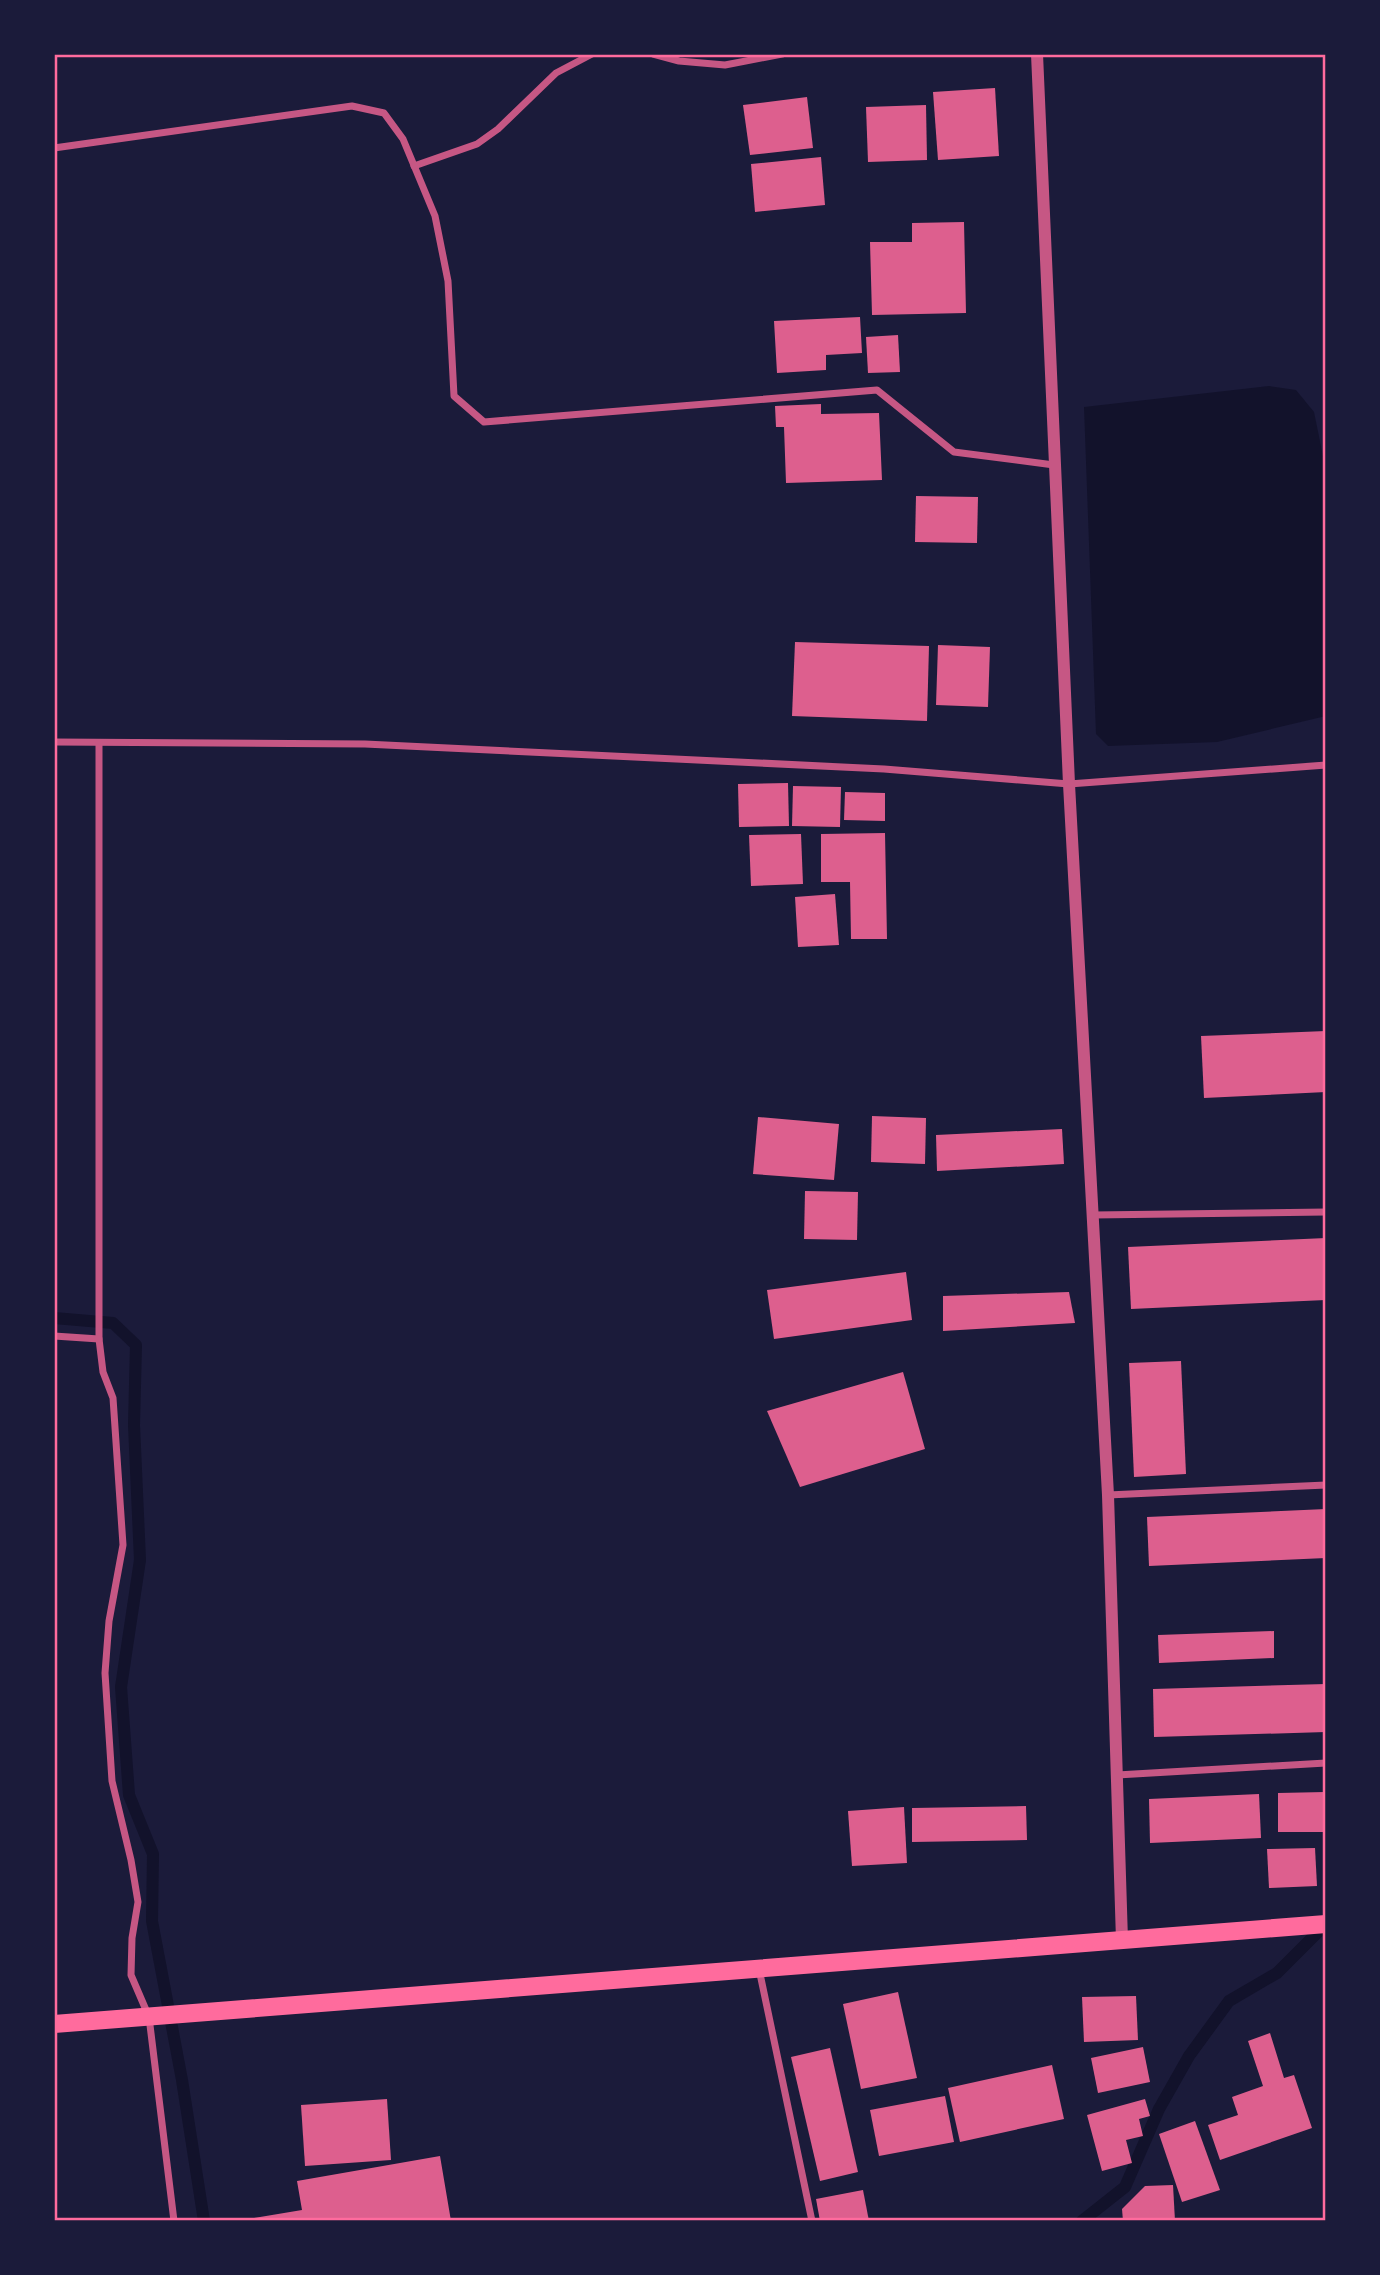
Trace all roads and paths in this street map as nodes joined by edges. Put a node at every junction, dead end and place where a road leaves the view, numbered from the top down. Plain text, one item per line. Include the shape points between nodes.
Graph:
1 (592, 54) edge
2 (653, 54) edge
3 (782, 54) edge
4 (1037, 54) edge
5 (54, 148) edge
6 (414, 166) junction
7 (1054, 465) junction
8 (54, 742) edge
9 (99, 743) junction
10 (1326, 765) edge
11 (1069, 784) junction
12 (1326, 1212) edge
13 (1093, 1215) junction
14 (54, 1336) edge
15 (99, 1339) junction
16 (1326, 1485) edge
17 (1108, 1496) junction
18 (1326, 1763) edge
19 (1117, 1775) junction
20 (1326, 1924) edge
21 (1122, 1940) junction
22 (759, 1969) junction
23 (149, 2017) junction
24 (54, 2024) edge
25 (174, 2221) edge
26 (812, 2221) edge

1 - 6 street via 556,73 477,144
2 - 3 street via 725,65
4 - 7 street
5 - 6 street via 352,106 384,113 403,139
6 - 7 street via 435,216 449,281 454,396 484,422 877,390 954,452
7 - 11 street
8 - 9 street
9 - 11 street via 365,744 884,769
9 - 15 street
10 - 11 street
11 - 13 street
12 - 13 street
13 - 17 street
14 - 15 street
15 - 23 street via 103,1372 113,1398 122,1545 105,1673 112,1781 138,1902 131,1975
16 - 17 street
17 - 19 street
18 - 19 street
19 - 21 street
20 - 21 main road
21 - 22 main road
22 - 23 main road
22 - 26 street
23 - 24 main road
23 - 25 street

